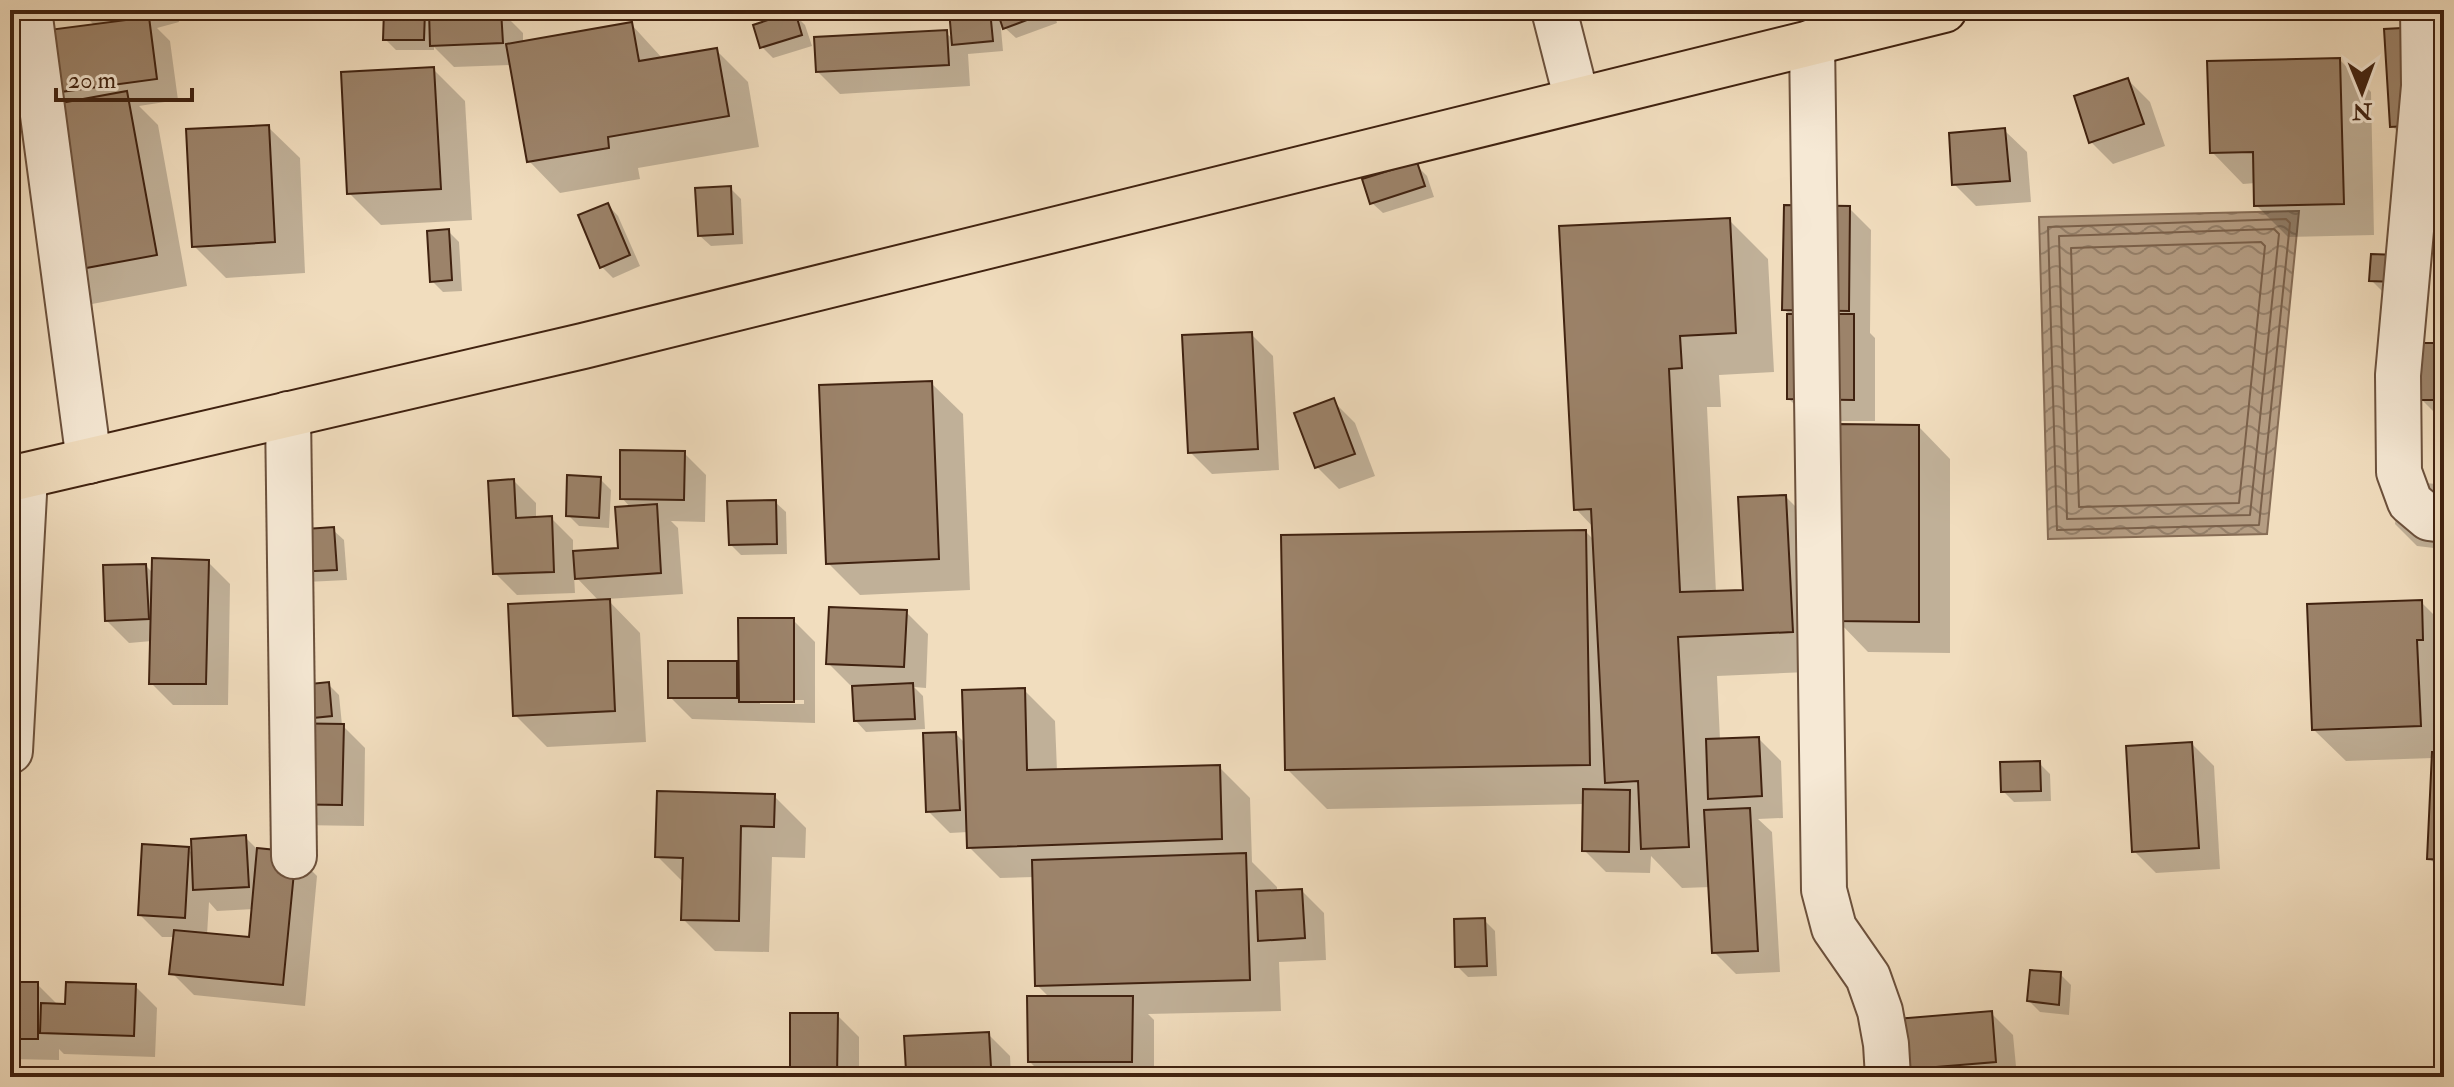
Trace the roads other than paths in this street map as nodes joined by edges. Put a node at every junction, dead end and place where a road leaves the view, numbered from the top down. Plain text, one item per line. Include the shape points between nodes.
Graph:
1 (29, 10) edge
2 (1554, 10) edge
3 (1944, 10) edge
4 (2423, 10) edge
5 (1812, 42) junction
6 (1577, 100) junction
7 (288, 414) junction
8 (89, 461) junction
9 (18, 478) edge
10 (2444, 520) edge
11 (10, 751) edge
12 (294, 856) dead end
13 (1888, 1077) edge

1 - 8 street
2 - 6 street
3 - 5 main road
4 - 10 street via 2424,86 2398,375 2399,472 2410,502 2429,518
5 - 6 main road
5 - 13 street via 1824,890 1834,928 1872,988
6 - 7 main road
7 - 8 main road
7 - 12 street
8 - 9 main road
9 - 11 street

